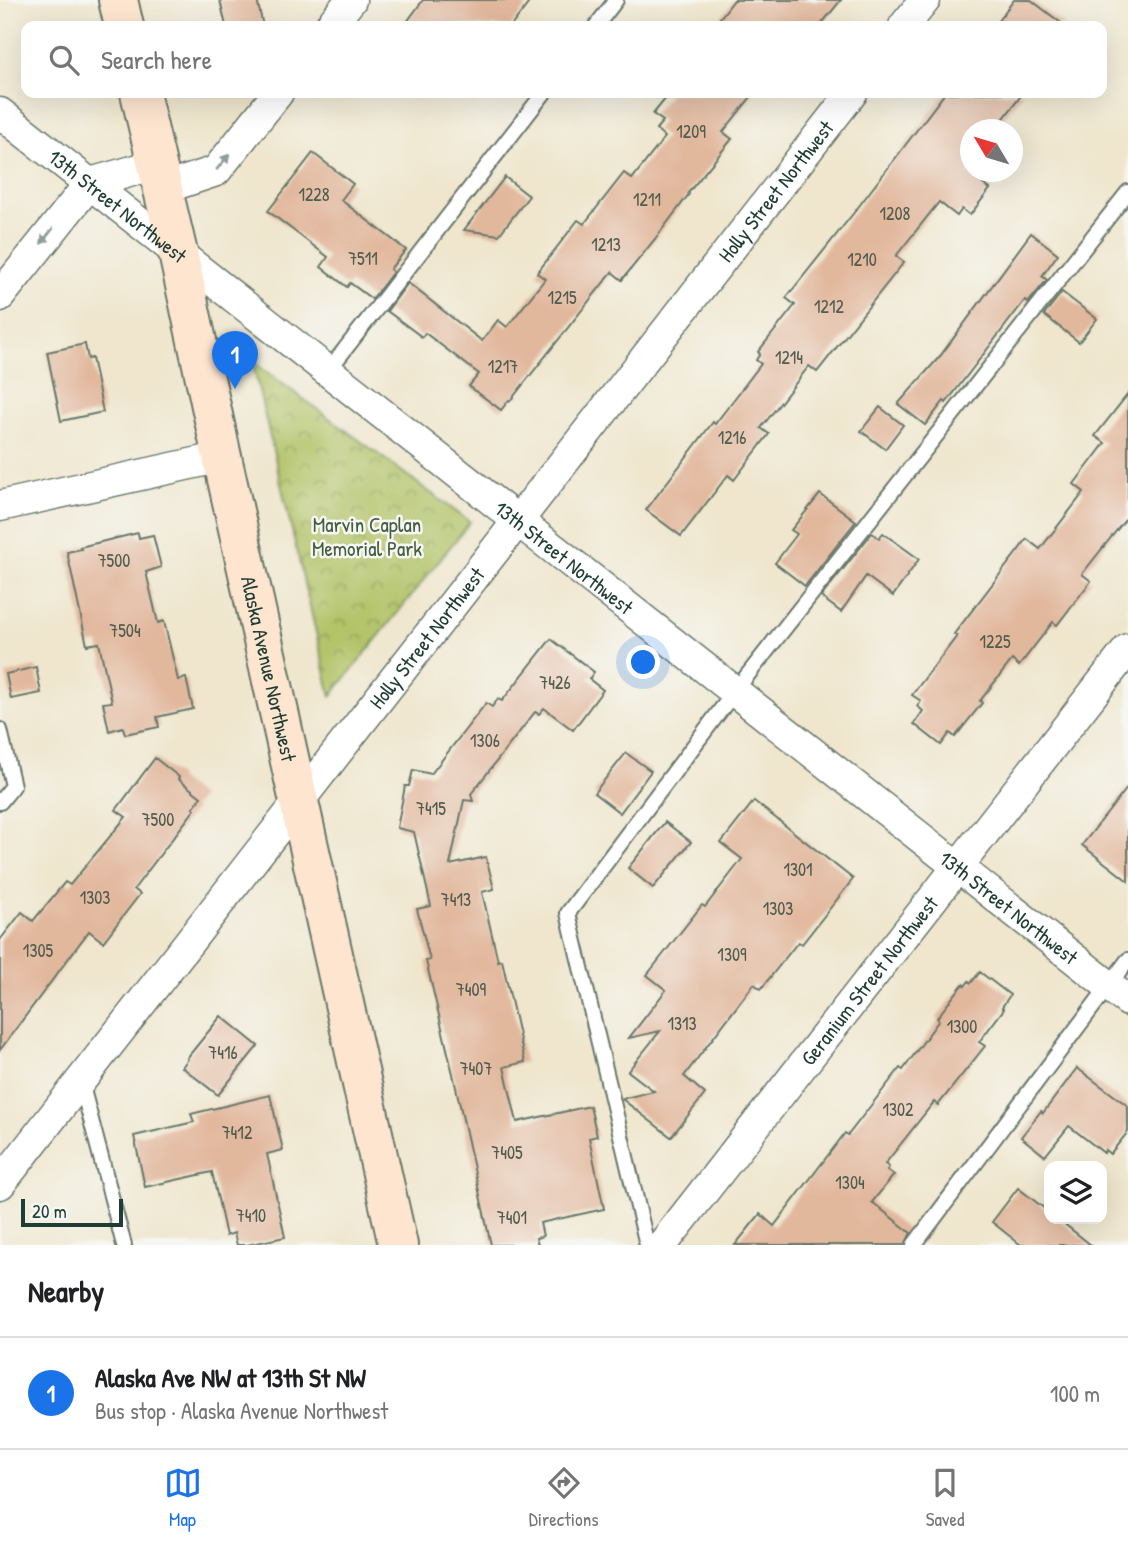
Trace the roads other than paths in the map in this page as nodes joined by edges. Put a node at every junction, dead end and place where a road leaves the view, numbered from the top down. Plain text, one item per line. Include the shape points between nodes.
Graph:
1 (118, 0) edge
2 (351, 0) edge
3 (616, 0) edge
4 (925, 0) edge
5 (123, 21) edge
6 (334, 21) edge
7 (600, 21) edge
8 (908, 21) edge
9 (141, 98) edge
10 (274, 98) edge
11 (540, 98) edge
12 (848, 98) edge
13 (0, 113) edge
14 (159, 177) junction
15 (90, 183) junction
16 (1128, 192) edge
17 (178, 253) junction
18 (0, 296) edge
19 (328, 371) junction
20 (222, 457) junction
21 (0, 506) edge
22 (518, 520) junction
23 (1128, 649) edge
24 (735, 691) junction
25 (0, 730) edge
26 (0, 802) edge
27 (298, 802) junction
28 (958, 867) junction
29 (1128, 960) edge
30 (1118, 994) edge
31 (81, 1080) junction
32 (0, 1184) edge
33 (124, 1245) edge
34 (398, 1245) edge
35 (647, 1245) edge
36 (662, 1245) edge
37 (914, 1245) edge

1 - 5 main road
2 - 6 street
3 - 7 lane
4 - 8 street
9 - 14 main road, Alaska Avenue Northwest
14 -> 10 street via 216,171
11 - 19 lane
12 - 22 street, Holly Street Northwest
13 - 15 street, 13th Street Northwest
14 - 15 street
14 - 17 main road, Alaska Avenue Northwest
15 - 17 street, 13th Street Northwest
15 -> 18 street
16 - 24 lane
17 - 19 street, 13th Street Northwest
17 - 20 main road, Alaska Avenue Northwest
19 - 22 street, 13th Street Northwest
20 - 21 street
20 - 27 main road, Alaska Avenue Northwest
22 - 24 street, 13th Street Northwest
22 - 27 street, Holly Street Northwest
23 - 28 street, Geranium Street Northwest
24 - 28 street, 13th Street Northwest
24 - 35 lane via 568,913
25 - 26 lane via 13,786
27 - 31 street, Holly Street Northwest
27 - 34 main road, Alaska Avenue Northwest
28 - 30 street, 13th Street Northwest
28 - 36 street, Geranium Street Northwest
29 - 30 lane
30 - 37 lane
31 - 32 street, Holly Street Northwest
31 - 33 lane

